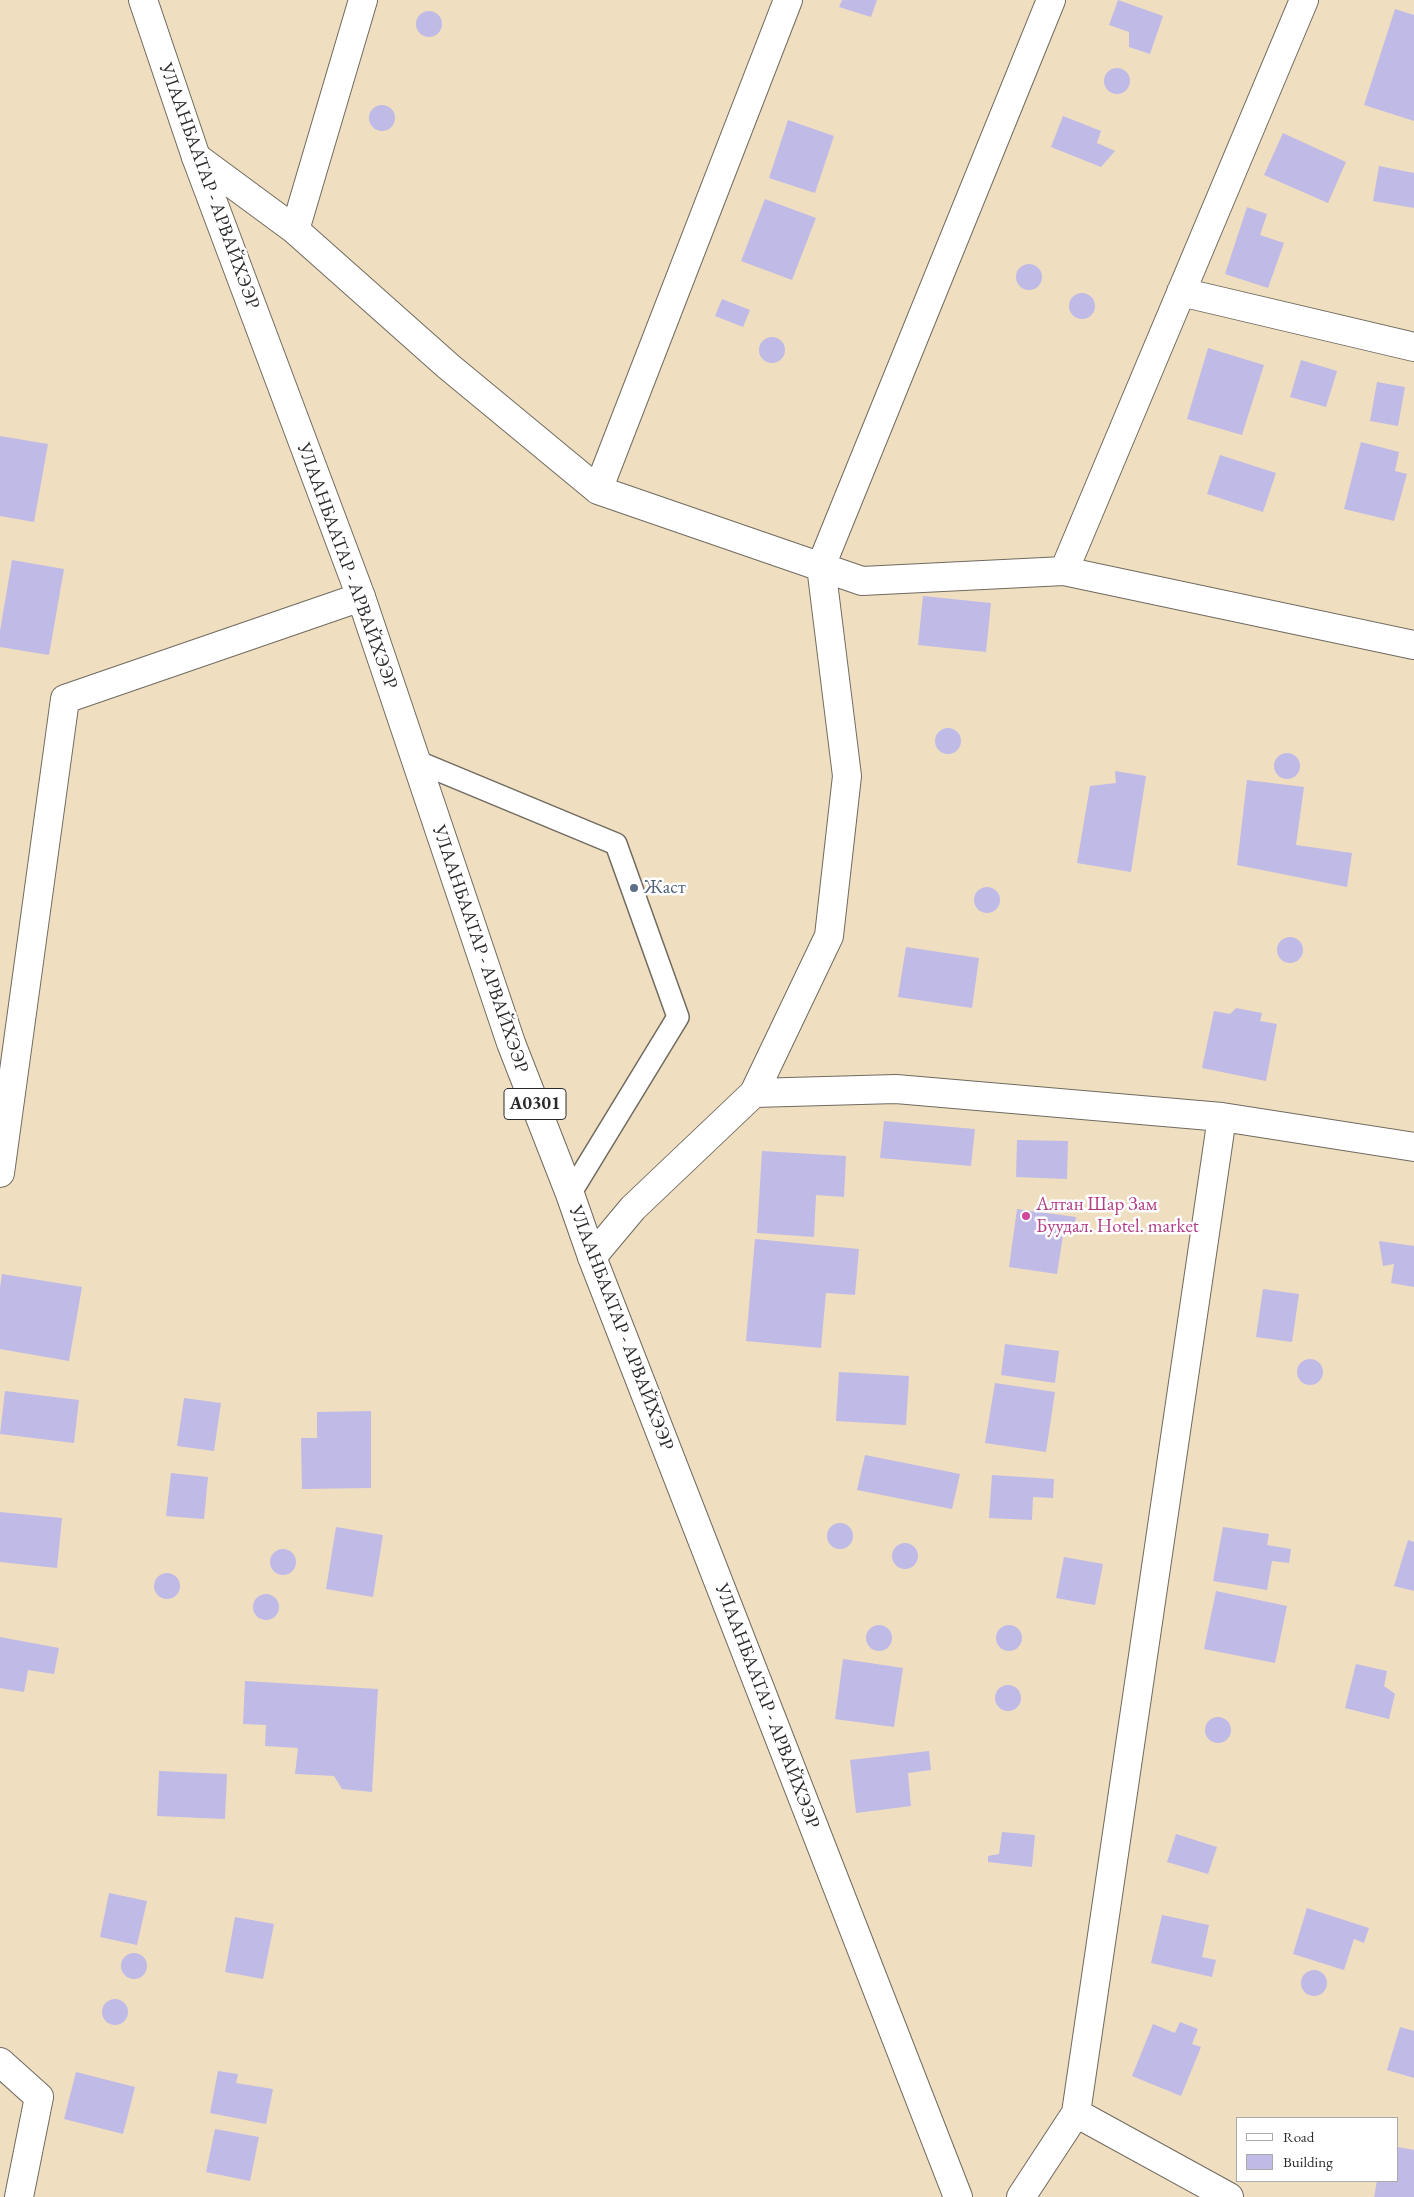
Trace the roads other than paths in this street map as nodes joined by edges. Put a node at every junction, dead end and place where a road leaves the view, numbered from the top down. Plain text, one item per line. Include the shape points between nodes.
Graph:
1 (129, 0) edge
2 (143, 0) edge
3 (363, 0) edge
4 (788, 0) edge
5 (1052, 0) edge
6 (1304, 0) edge
7 (152, 26) junction
8 (196, 157) junction
9 (295, 230) junction
10 (1181, 292) junction
11 (1414, 347) edge
12 (598, 490) junction
13 (821, 566) junction
14 (1064, 571) junction
15 (361, 598) junction
16 (1414, 645) edge
17 (416, 762) junction
18 (754, 1093) junction
19 (1222, 1117) junction
20 (1414, 1147) edge
21 (0, 1173) edge
22 (570, 1194) junction
23 (592, 1257) junction
24 (0, 2062) edge
25 (1076, 2113) junction
26 (20, 2197) edge
27 (958, 2197) edge
28 (1021, 2197) edge
29 (1229, 2197) edge

1 - 7 main road
2 - 7 main road, УЛААНБААТАР - АРВАЙХЭЭР / A0301
3 - 9 main road
4 - 12 main road
5 - 13 main road
6 - 10 main road
7 - 8 main road, УЛААНБААТАР - АРВАЙХЭЭР / A0301
8 - 9 main road
8 - 15 main road, УЛААНБААТАР - АРВАЙХЭЭР / A0301
9 - 12 main road via 448,366
10 - 11 main road
10 - 14 main road
12 - 13 main road
13 - 14 main road via 862,581
13 - 18 main road via 847,776 829,936
14 - 16 main road
15 - 17 main road, УЛААНБААТАР - АРВАЙХЭЭР / A0301
15 - 21 main road via 65,699
17 - 22 main road, УЛААНБААТАР - АРВАЙХЭЭР / A0301 via 511,1043
17 - 22 lane via 616,844 678,1017
18 - 19 main road via 896,1089
18 - 23 main road via 633,1208
19 - 20 main road
19 - 25 main road
22 - 23 main road, УЛААНБААТАР - АРВАЙХЭЭР / A0301
23 - 27 main road, УЛААНБААТАР - АРВАЙХЭЭР / A0301
24 - 26 main road via 40,2097
25 - 28 main road
25 - 29 main road

